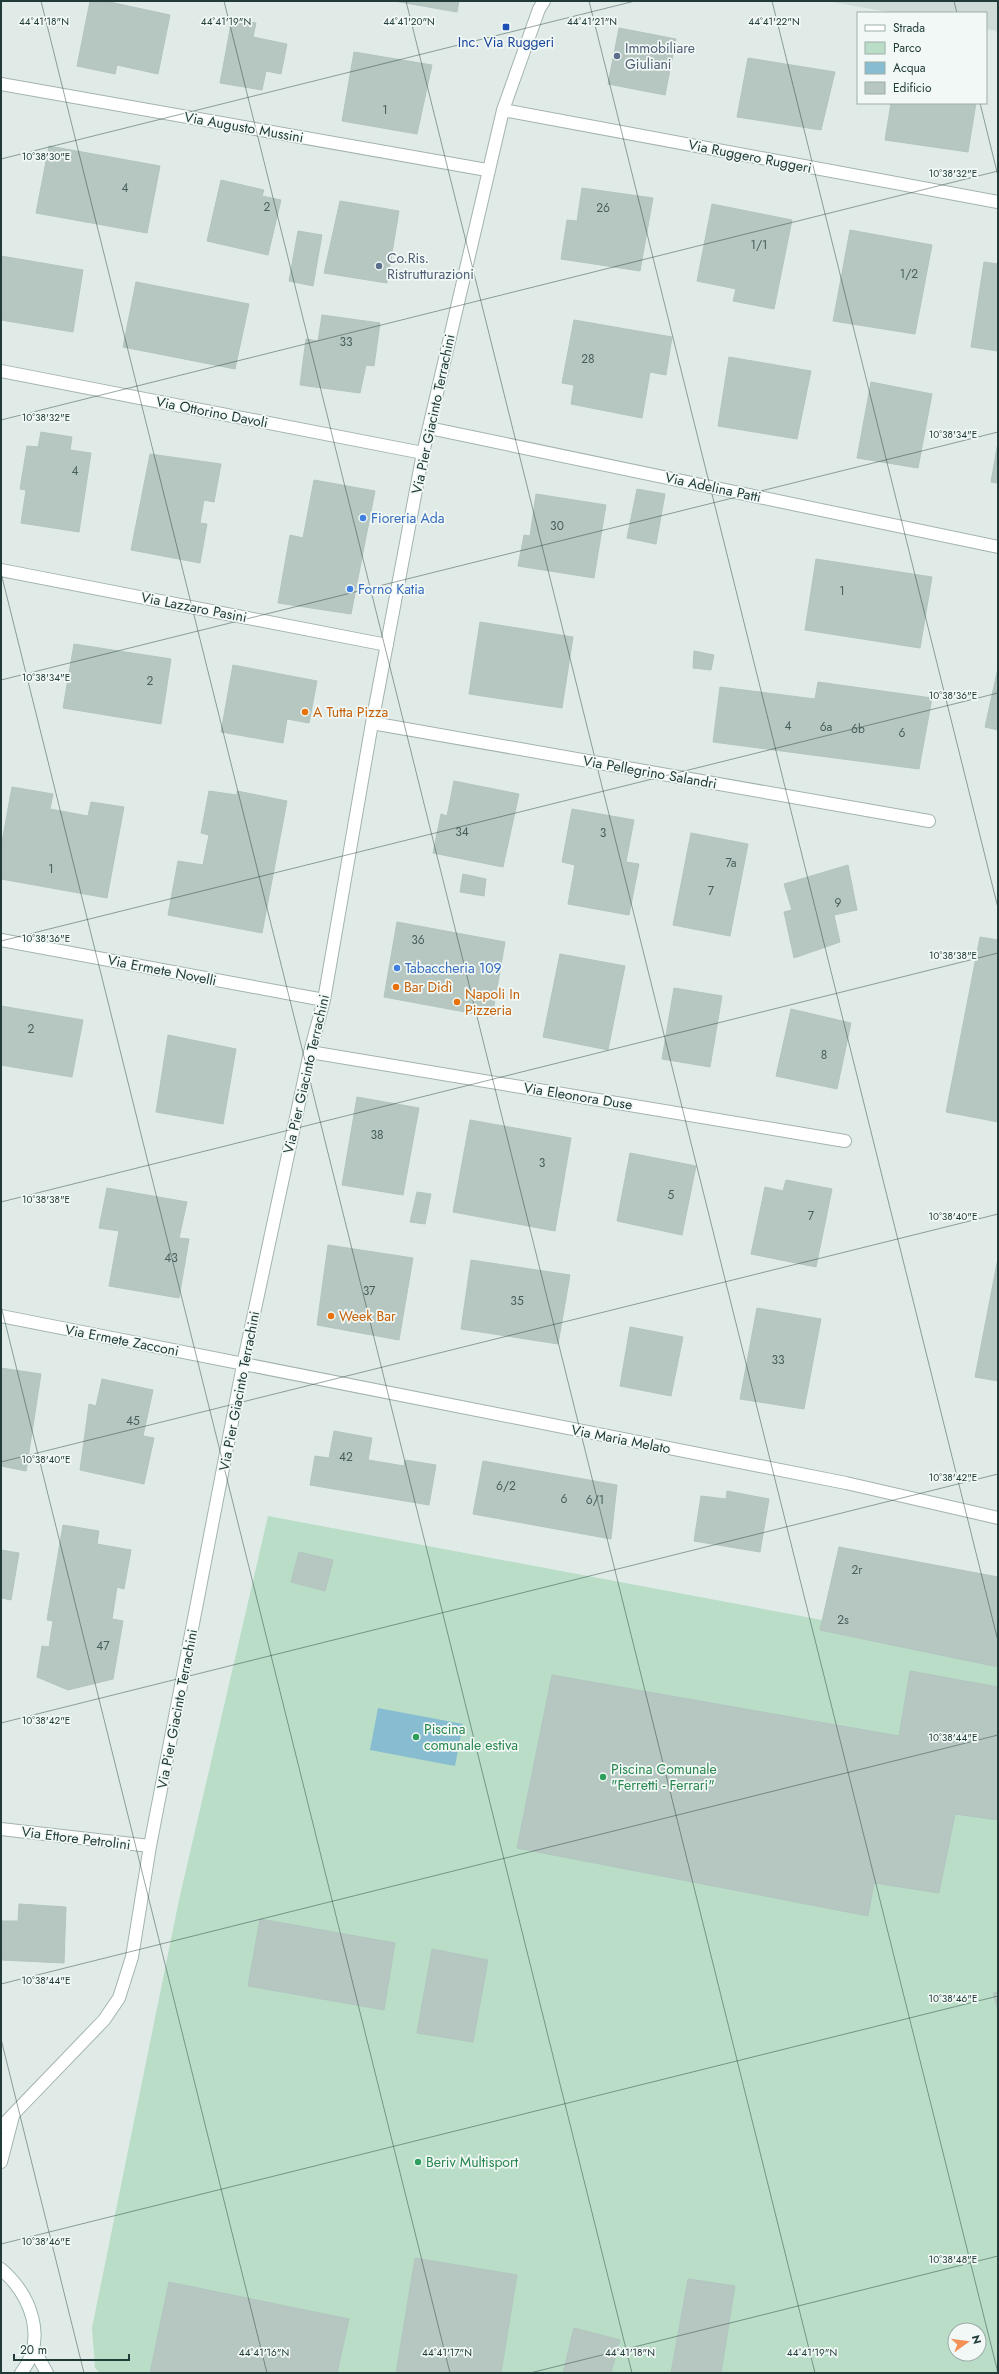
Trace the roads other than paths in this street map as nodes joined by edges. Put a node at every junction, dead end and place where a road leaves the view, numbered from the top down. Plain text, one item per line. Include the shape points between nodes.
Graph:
1 (544, 1) edge
2 (1, 84) edge
3 (503, 110) junction
4 (488, 170) junction
5 (998, 202) edge
6 (1, 371) edge
7 (429, 428) junction
8 (423, 453) junction
9 (998, 547) edge
10 (1, 570) edge
11 (387, 645) junction
12 (372, 723) junction
13 (929, 821) dead end
14 (1, 940) edge
15 (324, 1000) junction
16 (310, 1052) junction
17 (845, 1140) dead end
18 (1, 1316) edge
19 (243, 1365) junction
20 (998, 1518) edge
21 (1, 1829) edge
22 (150, 1846) junction
23 (14, 2115) junction
24 (1, 2127) edge
25 (1, 2162) edge
26 (1, 2269) edge
27 (33, 2348) junction
28 (21, 2373) edge
29 (48, 2373) edge

1 - 3 street, Via Pier Giacinto Terrachini
2 - 4 street, Via Augusto Mussini
3 - 4 street, Via Pier Giacinto Terrachini
3 - 5 street, Via Ruggero Ruggeri
4 - 7 street, Via Pier Giacinto Terrachini
6 - 8 street, Via Ottorino Davoli
7 - 8 street, Via Pier Giacinto Terrachini
7 - 9 street, Via Adelina Patti
8 - 11 street, Via Pier Giacinto Terrachini
10 - 11 street, Via Lazzaro Pasini
11 - 12 street, Via Pier Giacinto Terrachini
12 - 13 street, Via Pellegrino Salandri
12 - 15 street, Via Pier Giacinto Terrachini
14 - 15 street, Via Ermete Novelli
15 - 16 street, Via Pier Giacinto Terrachini
16 - 17 street, Via Eleonora Duse
16 - 19 street, Via Pier Giacinto Terrachini
18 - 19 street, Via Ermete Zacconi
19 - 20 street, Via Maria Melato via 846,1483
19 - 22 street, Via Pier Giacinto Terrachini
21 - 22 street, Via Ettore Petrolini
22 - 23 street, Via Pier Giacinto Terrachini via 132,1957 119,1998 104,2020
23 - 24 street, Via Pier Giacinto Terrachini
23 - 25 street, Via Pier Giacinto Terrachini
26 - 27 street via 16,2282 29,2303 34,2327
27 - 28 street
27 - 29 street

